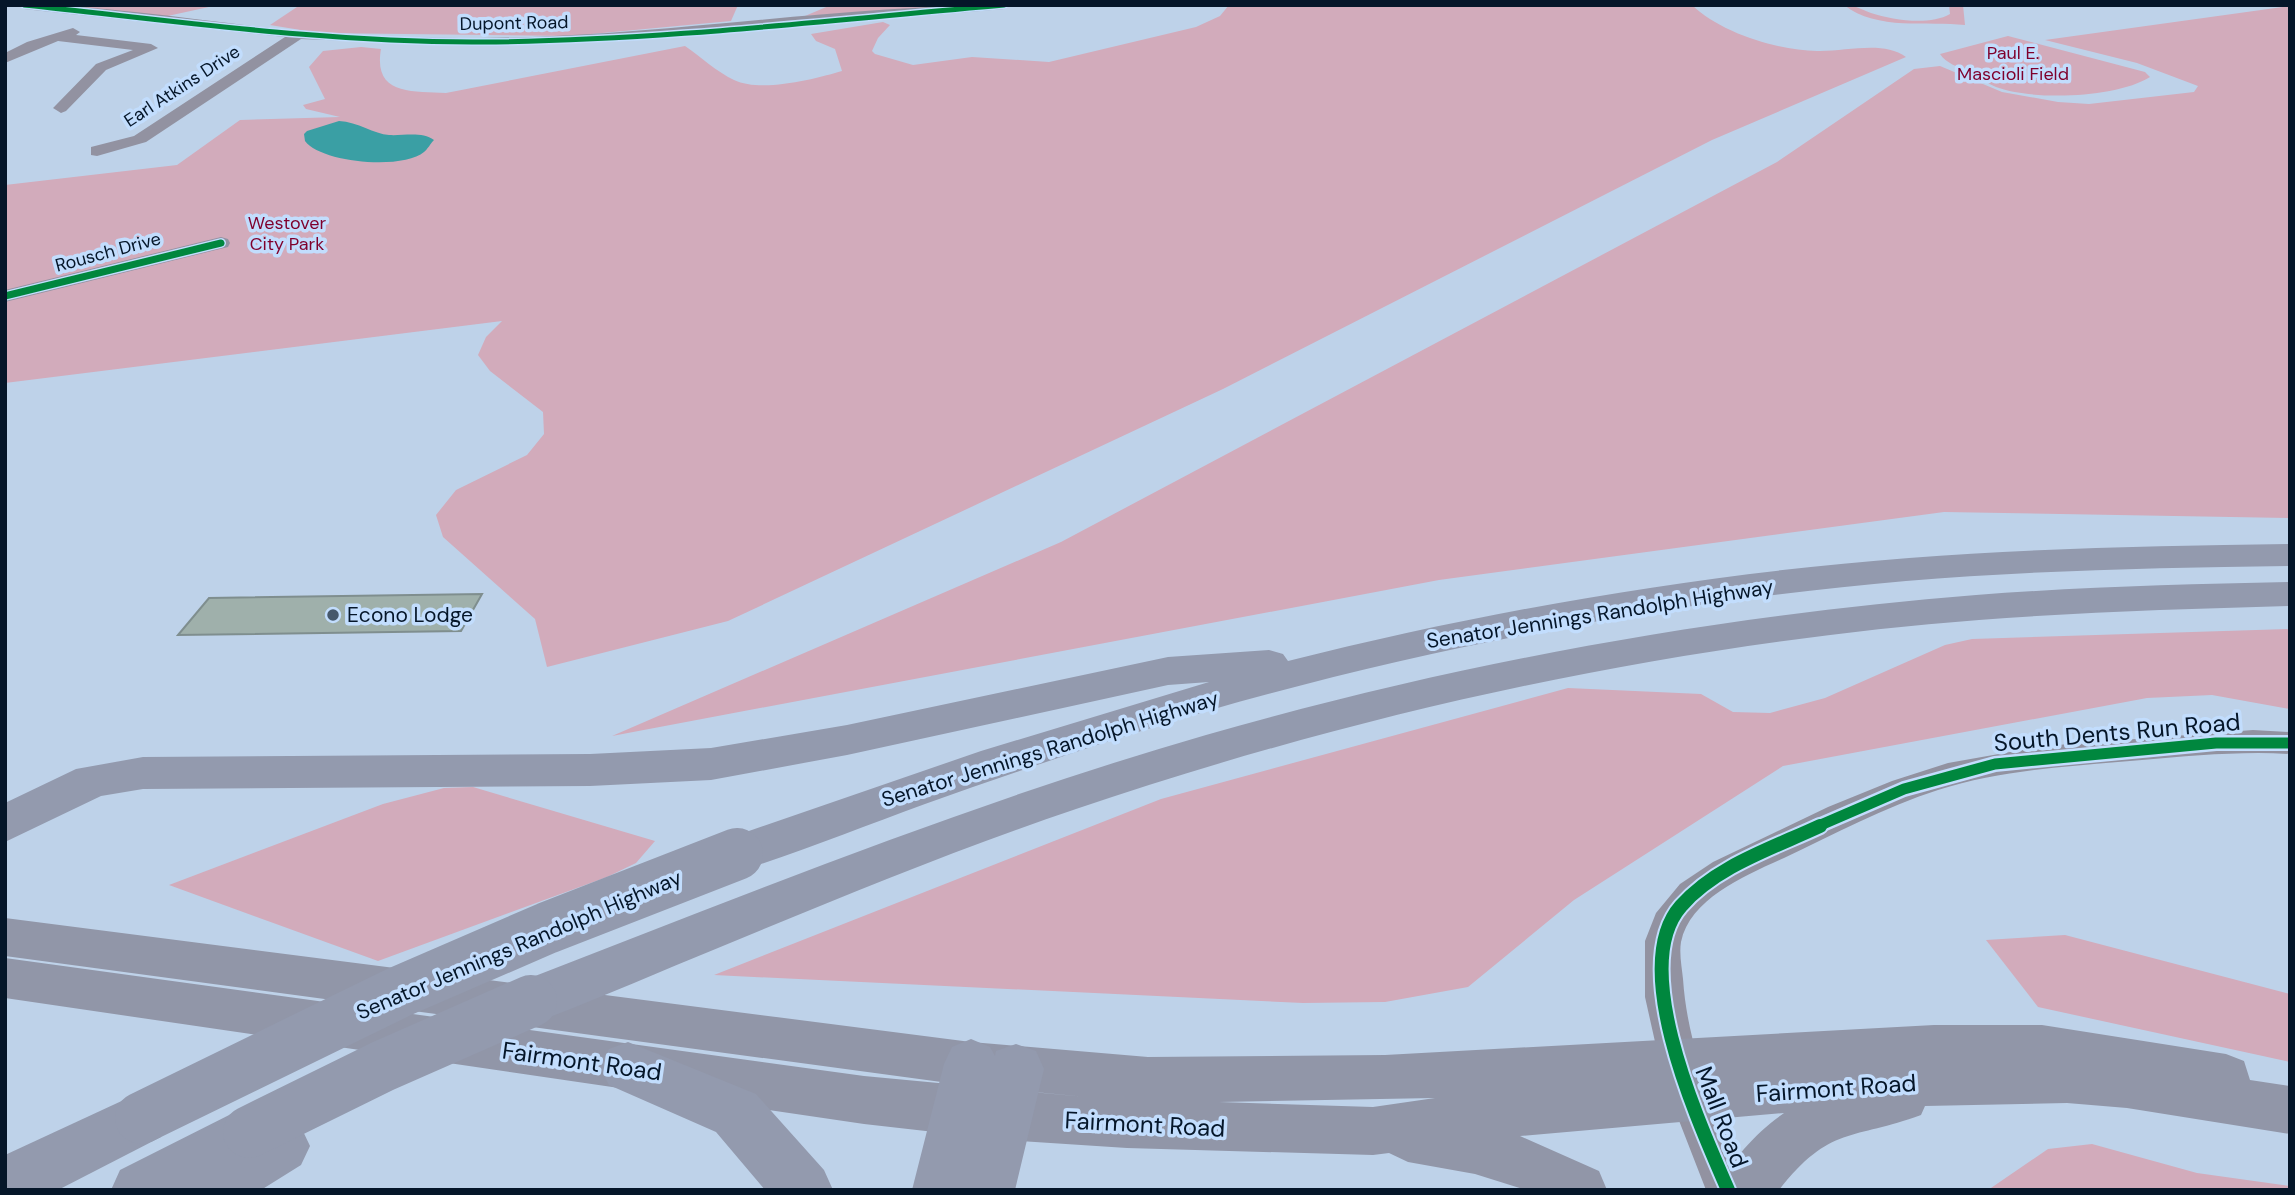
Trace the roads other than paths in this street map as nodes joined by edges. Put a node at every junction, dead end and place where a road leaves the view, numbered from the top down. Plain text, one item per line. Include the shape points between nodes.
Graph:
1 (24, 5) edge
2 (1004, 5) edge
3 (122, 16) junction
4 (304, 36) junction
5 (56, 37) junction
6 (5, 59) edge
7 (61, 108) dead end
8 (97, 152) dead end
9 (221, 243) dead end
10 (5, 296) edge
11 (2290, 555) edge
12 (2290, 594) edge
13 (1366, 656) junction
14 (2290, 743) edge
15 (5, 824) edge
16 (5, 937) edge
17 (5, 978) edge
18 (628, 1067) junction
19 (1994, 1079) junction
20 (1684, 1080) junction
21 (988, 1090) junction
22 (2290, 1094) edge
23 (2290, 1110) edge
24 (1373, 1131) junction
25 (265, 1139) junction
26 (5, 1186) edge
27 (141, 1190) edge
28 (206, 1190) edge
29 (803, 1190) edge
30 (942, 1190) edge
31 (985, 1190) edge
32 (1580, 1190) edge
33 (1728, 1190) edge
34 (1745, 1190) edge

1 - 3 street, Dupont Road
2 - 4 street, Dupont Road via 593,39 436,41
3 - 4 street, Dupont Road
3 - 5 street
4 - 8 street, Earl Atkins Drive via 283,45 140,139
5 - 6 street
5 - 7 street via 151,48 101,67
9 - 10 street, Rousch Drive
11 - 13 highway, Senator Jennings Randolph Highway via 1994,564 1853,575 1529,621
12 - 25 highway, Senator Jennings Randolph Highway, bridge via 2079,599 1790,625 1657,645 1476,681 1284,729 1061,796 531,1001
13 - 15 highway via 1168,671 847,740 710,764 590,770 143,773 92,781
13 - 26 highway, Senator Jennings Randolph Highway, bridge via 1135,718 942,780 737,854 399,992
14 - 20 street, South Dents Run Road via 2259,740 2092,753 1947,775 1891,794 1715,877 1690,896 1672,918 1663,942 1663,989
16 - 21 main road, Fairmont Road
17 - 18 main road, Fairmont Road
18 - 21 main road, Fairmont Road via 864,1100
18 - 29 highway via 736,1113
19 - 20 main road, Fairmont Road via 1815,1086
19 - 23 main road, Fairmont Road via 2127,1085
19 - 34 main road via 1827,1118 1782,1146
20 - 21 main road, Fairmont Road via 1148,1080
20 - 22 main road, Fairmont Road via 1934,1047 2042,1046 2252,1083
20 - 24 main road, Fairmont Road via 1606,1104
20 - 33 street, Mall Road
21 - 24 main road, Fairmont Road via 1127,1124
21 - 30 highway
21 - 31 highway
24 - 32 main road via 1505,1155
25 - 27 highway
25 - 28 highway

